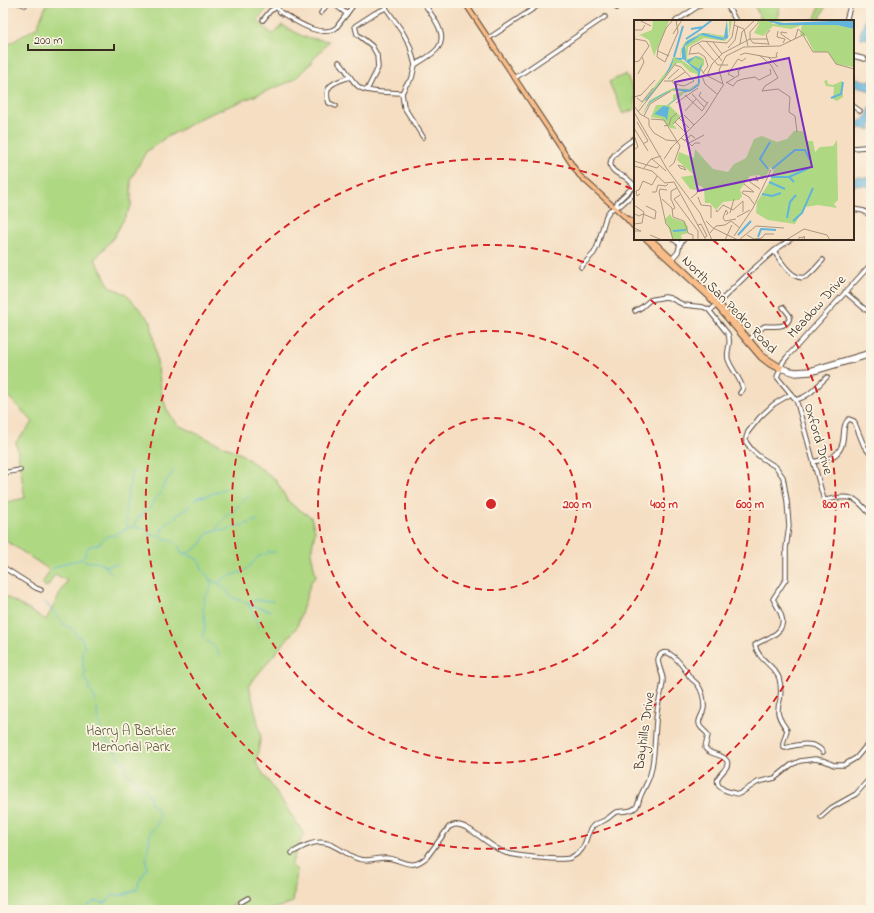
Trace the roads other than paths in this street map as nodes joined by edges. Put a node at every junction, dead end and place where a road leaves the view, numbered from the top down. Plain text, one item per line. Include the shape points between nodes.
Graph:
1 (19, 3) edge
2 (280, 3) edge
3 (328, 3) edge
4 (333, 3) edge
5 (356, 3) edge
6 (387, 3) edge
7 (424, 3) edge
8 (465, 3) edge
9 (542, 3) edge
10 (613, 3) edge
11 (703, 3) edge
12 (726, 3) edge
13 (851, 3) edge
14 (25, 5) dead end
15 (277, 7) junction
16 (386, 8) junction
17 (617, 8) dead end
18 (321, 13) dead end
19 (347, 14) junction
20 (605, 17) dead end
21 (263, 20) dead end
22 (678, 20) edge
23 (735, 20) edge
24 (846, 20) edge
25 (489, 38) junction
26 (854, 56) edge
27 (865, 59) dead end
28 (339, 62) dead end
29 (415, 65) junction
30 (350, 76) junction
31 (514, 78) junction
32 (367, 90) junction
33 (402, 93) junction
34 (336, 106) dead end
35 (854, 107) edge
36 (860, 111) dead end
37 (423, 137) dead end
38 (634, 139) edge
39 (871, 147) edge
40 (854, 148) edge
41 (634, 184) edge
42 (634, 186) edge
43 (634, 193) edge
44 (615, 207) junction
45 (854, 210) edge
46 (625, 217) junction
47 (871, 217) edge
48 (634, 223) edge
49 (634, 227) edge
50 (647, 240) edge
51 (652, 240) edge
52 (674, 240) edge
53 (683, 240) edge
54 (790, 240) edge
55 (680, 244) junction
56 (774, 252) junction
57 (671, 259) junction
58 (823, 260) dead end
59 (871, 264) edge
60 (581, 267) dead end
61 (845, 292) junction
62 (718, 304) junction
63 (783, 307) dead end
64 (635, 311) dead end
65 (710, 311) junction
66 (871, 312) edge
67 (749, 341) junction
68 (871, 354) edge
69 (780, 368) junction
70 (827, 377) dead end
71 (740, 393) dead end
72 (790, 394) junction
73 (796, 400) junction
74 (871, 455) edge
75 (814, 462) junction
76 (20, 470) dead end
77 (3, 473) edge
78 (871, 515) edge
79 (3, 567) edge
80 (42, 590) dead end
81 (871, 743) edge
82 (822, 752) dead end
83 (871, 778) edge
84 (820, 817) dead end
85 (292, 853) dead end
86 (248, 898) dead end
87 (241, 902) dead end

1 - 14 street
2 - 15 street
3 - 18 street
4 - 19 street
5 - 19 street
6 - 16 street
7 - 29 street via 440,28 442,38 440,47
8 - 25 main road
9 - 25 street
10 - 17 street
11 - 22 street
12 - 23 street
13 - 24 street
15 - 19 street via 280,12 309,28 328,32 336,28
15 - 21 street
16 - 29 street via 410,46
16 - 32 street via 355,26 357,34 372,46 377,55 378,68
20 - 31 street
25 - 31 main road
26 - 27 street
28 - 30 street
29 - 33 street via 412,78
30 - 32 street via 359,87
30 - 34 street via 332,83 327,91 329,103
31 - 44 main road via 579,175
32 - 33 street
33 - 37 street via 404,106
35 - 36 street
38 - 41 street via 612,157 610,163 612,169
39 - 40 street
42 - 44 street
43 - 44 street
44 - 46 main road
44 - 60 street via 606,216 596,251
45 - 47 street via 864,211
46 - 48 main road
46 - 49 main road
50 - 57 main road, North San Pedro Road
51 - 57 main road, North San Pedro Road
52 - 55 street
53 - 55 street
54 - 56 street
55 - 57 street via 678,252
56 - 58 street via 795,277 799,278 808,276
56 - 62 street
57 - 62 main road, North San Pedro Road
59 - 61 street, Meadow Drive
61 - 66 street
61 - 69 street, Meadow Drive via 787,356
62 - 65 street
62 - 67 main road, North San Pedro Road
63 - 67 street via 790,316 787,324 765,326
64 - 65 street via 650,300 665,296
65 - 71 street via 730,338 728,359 742,382 743,389
67 - 69 main road, North San Pedro Road via 761,358
68 - 69 street, North San Pedro Road via 810,373 796,374
69 - 72 street, Oxford Drive via 777,377
70 - 73 street via 807,396
72 - 73 street, Oxford Drive
72 - 82 street via 774,404 760,418 746,438 752,450 776,467 783,477 789,526 786,579 773,599 783,619 783,625 779,631 755,646 760,657 776,672 779,679 781,696 778,715 787,730 783,747 808,744 814,745
73 - 75 street, Oxford Drive
74 - 75 street via 864,446 854,421 849,418 845,424 840,449 831,457
75 - 78 street, Oxford Drive via 824,500 853,499
76 - 77 street
79 - 80 street
81 - 85 street, Bayhills Drive via 856,758 844,765 834,765 815,759 804,760 793,763 775,778 758,782 739,794 723,790 718,779 726,768 727,760 707,752 705,748 708,735 699,724 704,706 701,690 682,664 671,655 663,653 658,659 663,680 649,781 635,808 612,814 606,820 595,824 582,849 570,858 505,853 465,826 458,825 449,827 424,860 417,863 406,864 384,858 359,859 325,842 311,843
83 - 84 street via 856,794
86 - 87 street

